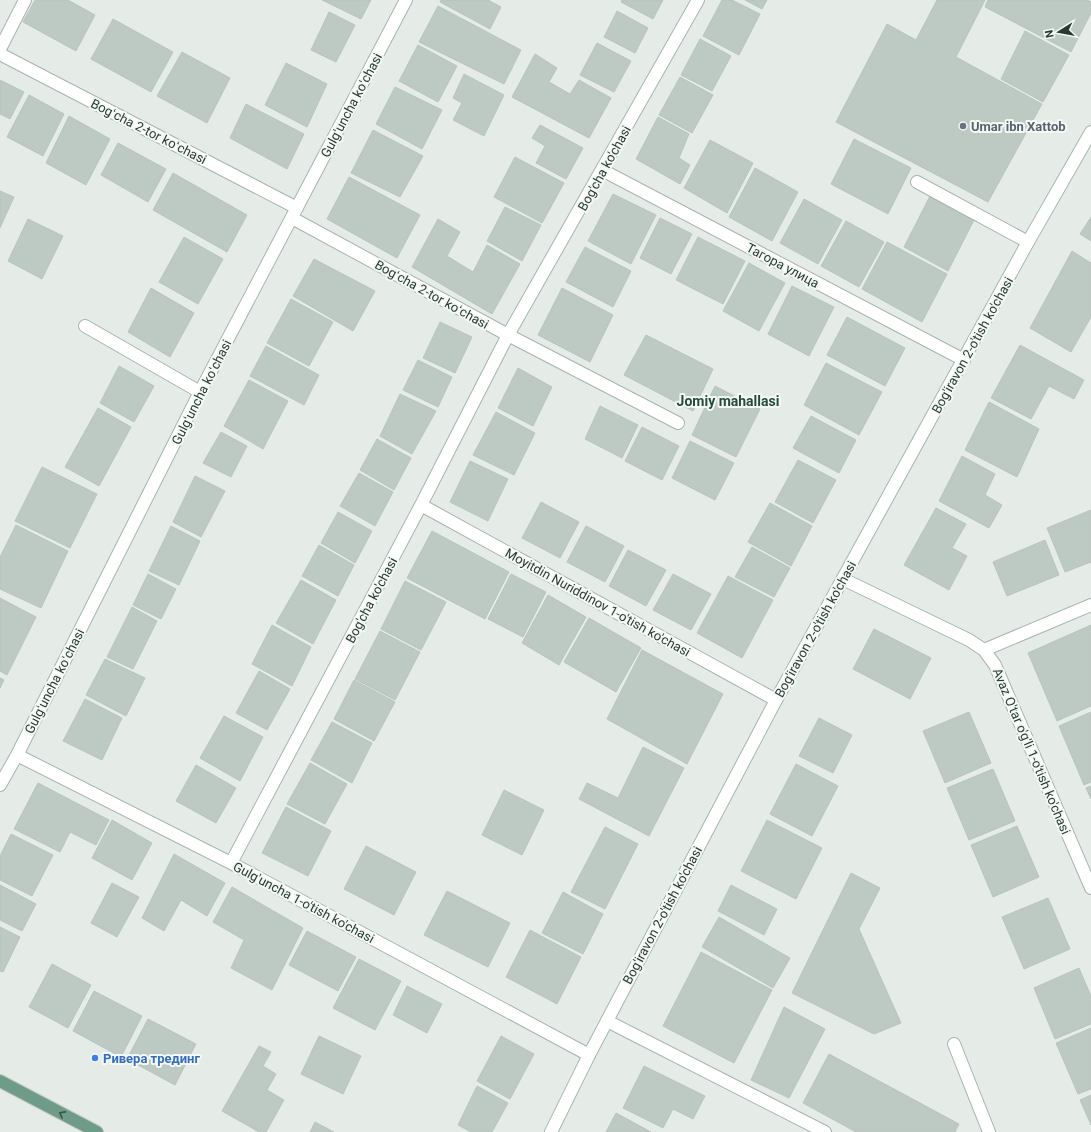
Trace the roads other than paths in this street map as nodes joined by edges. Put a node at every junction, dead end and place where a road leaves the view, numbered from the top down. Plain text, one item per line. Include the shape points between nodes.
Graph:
1 (25, 0) edge
2 (406, 0) edge
3 (698, 0) edge
4 (0, 49) edge
5 (0, 54) edge
6 (1091, 132) edge
7 (602, 170) junction
8 (917, 182) dead end
9 (295, 213) junction
10 (1028, 242) junction
11 (85, 326) dead end
12 (508, 335) junction
13 (964, 360) junction
14 (200, 392) junction
15 (678, 423) dead end
16 (421, 505) junction
17 (843, 579) junction
18 (1091, 605) edge
19 (984, 650) junction
20 (776, 700) junction
21 (17, 755) junction
22 (0, 785) edge
23 (231, 863) junction
24 (1091, 888) edge
25 (607, 1020) junction
26 (954, 1044) dead end
27 (589, 1055) junction
28 (0, 1081) edge
29 (97, 1132) edge
30 (551, 1132) edge
31 (825, 1132) edge
32 (989, 1132) edge

1 - 4 street
2 - 9 street, Gulgʻuncha koʻchasi
3 - 7 street, Bog'cha ko'chasi
5 - 9 street, Bogʻcha 2-tor koʻchasi
6 - 10 street, Bog'iravon 2-o'tish ko'chasi
7 - 12 street, Bog'cha ko'chasi
7 - 13 street, Тагора улица
8 - 10 street
9 - 12 street, Bogʻcha 2-tor koʻchasi
9 - 14 street, Gulgʻuncha koʻchasi
10 - 13 street, Bog'iravon 2-o'tish ko'chasi
11 - 14 street
12 - 15 street
12 - 16 street, Bog'cha ko'chasi
13 - 17 street, Bog'iravon 2-o'tish ko'chasi
14 - 21 street, Gulgʻuncha koʻchasi
16 - 20 street, Moyitdin Nuriddinov 1-o'tish ko'chasi
16 - 23 street, Bog'cha ko'chasi
17 - 19 street, Avaz O'tar o'g'li 1-o'tish ko'chasi via 969,640
17 - 20 street, Bog'iravon 2-o'tish ko'chasi
18 - 19 street
19 - 24 street, Avaz O'tar o'g'li 1-o'tish ko'chasi via 995,665
20 - 25 street, Bog'iravon 2-o'tish ko'chasi
21 - 22 street, Gulgʻuncha koʻchasi
21 - 23 street, Gulg'uncha 1-o'tish ko'chasi
23 - 27 street, Gulg'uncha 1-o'tish ko'chasi
25 - 27 street, Bog'iravon 2-o'tish ko'chasi
25 - 31 street
26 - 32 street
27 - 30 street, Bog'iravon 2-o'tish ko'chasi
29 -> 28 main road

